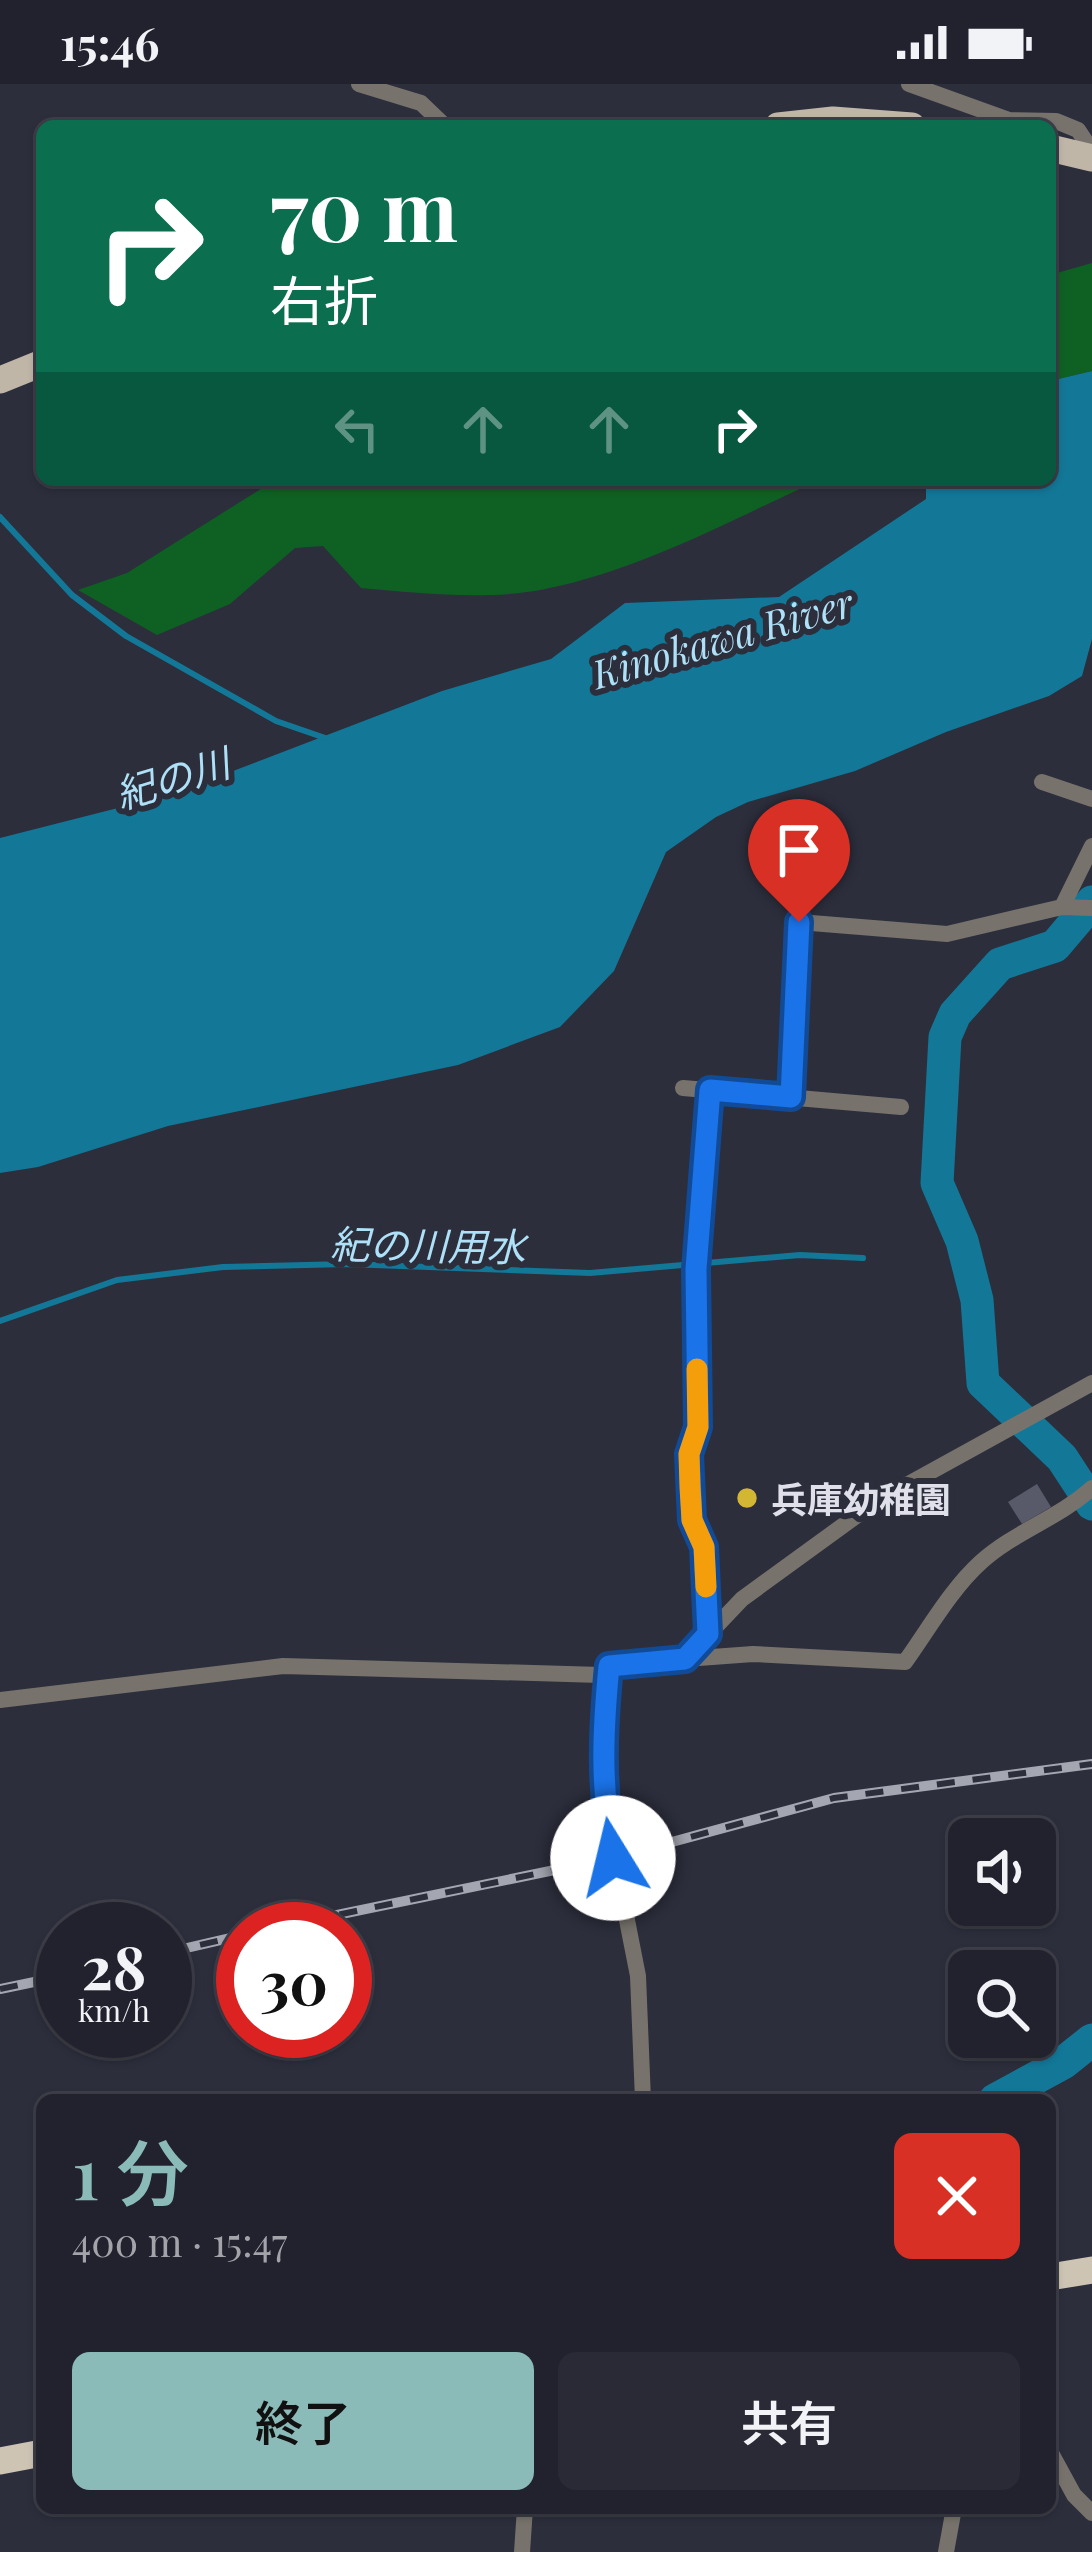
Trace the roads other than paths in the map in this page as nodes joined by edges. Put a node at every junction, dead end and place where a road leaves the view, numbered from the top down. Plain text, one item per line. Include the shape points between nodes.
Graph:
1 (358, 84) edge
2 (909, 84) edge
3 (439, 120) edge
4 (1032, 120) edge
5 (1056, 121) edge
6 (1056, 149) edge
7 (1090, 157) edge
8 (36, 365) edge
9 (0, 380) edge
10 (1042, 782) dead end
11 (1092, 799) edge
12 (1092, 846) edge
13 (1078, 908) edge
14 (683, 1088) dead end
15 (710, 1090) junction
16 (791, 1097) junction
17 (901, 1107) dead end
18 (1092, 1383) edge
19 (1086, 1493) edge
20 (708, 1634) junction
21 (685, 1659) junction
22 (609, 1666) junction
23 (0, 1700) edge
24 (643, 2094) edge
25 (1092, 2270) edge
26 (1056, 2276) edge
27 (36, 2454) edge
28 (0, 2462) edge
29 (1056, 2462) edge
30 (1092, 2513) edge
31 (525, 2514) edge
32 (953, 2514) edge
33 (522, 2552) edge
34 (946, 2552) edge

1 - 3 street via 421,103
2 - 4 street
5 - 7 street via 1078,130
6 - 7 main road
8 - 9 main road
10 - 11 street
12 - 13 street
13 - 16 street via 946,934 799,922
14 - 15 street
15 - 16 street
15 - 20 street via 696,1263 698,1427 689,1454
16 - 17 street
18 - 20 street via 874,1503 772,1574
19 - 21 street via 979,1563 905,1662
20 - 21 street
21 - 22 street
22 - 23 street via 601,1675 283,1666
22 - 24 street via 602,1793 638,1976
25 - 26 highway
27 - 28 highway
29 - 30 street
31 - 33 street
32 - 34 street

